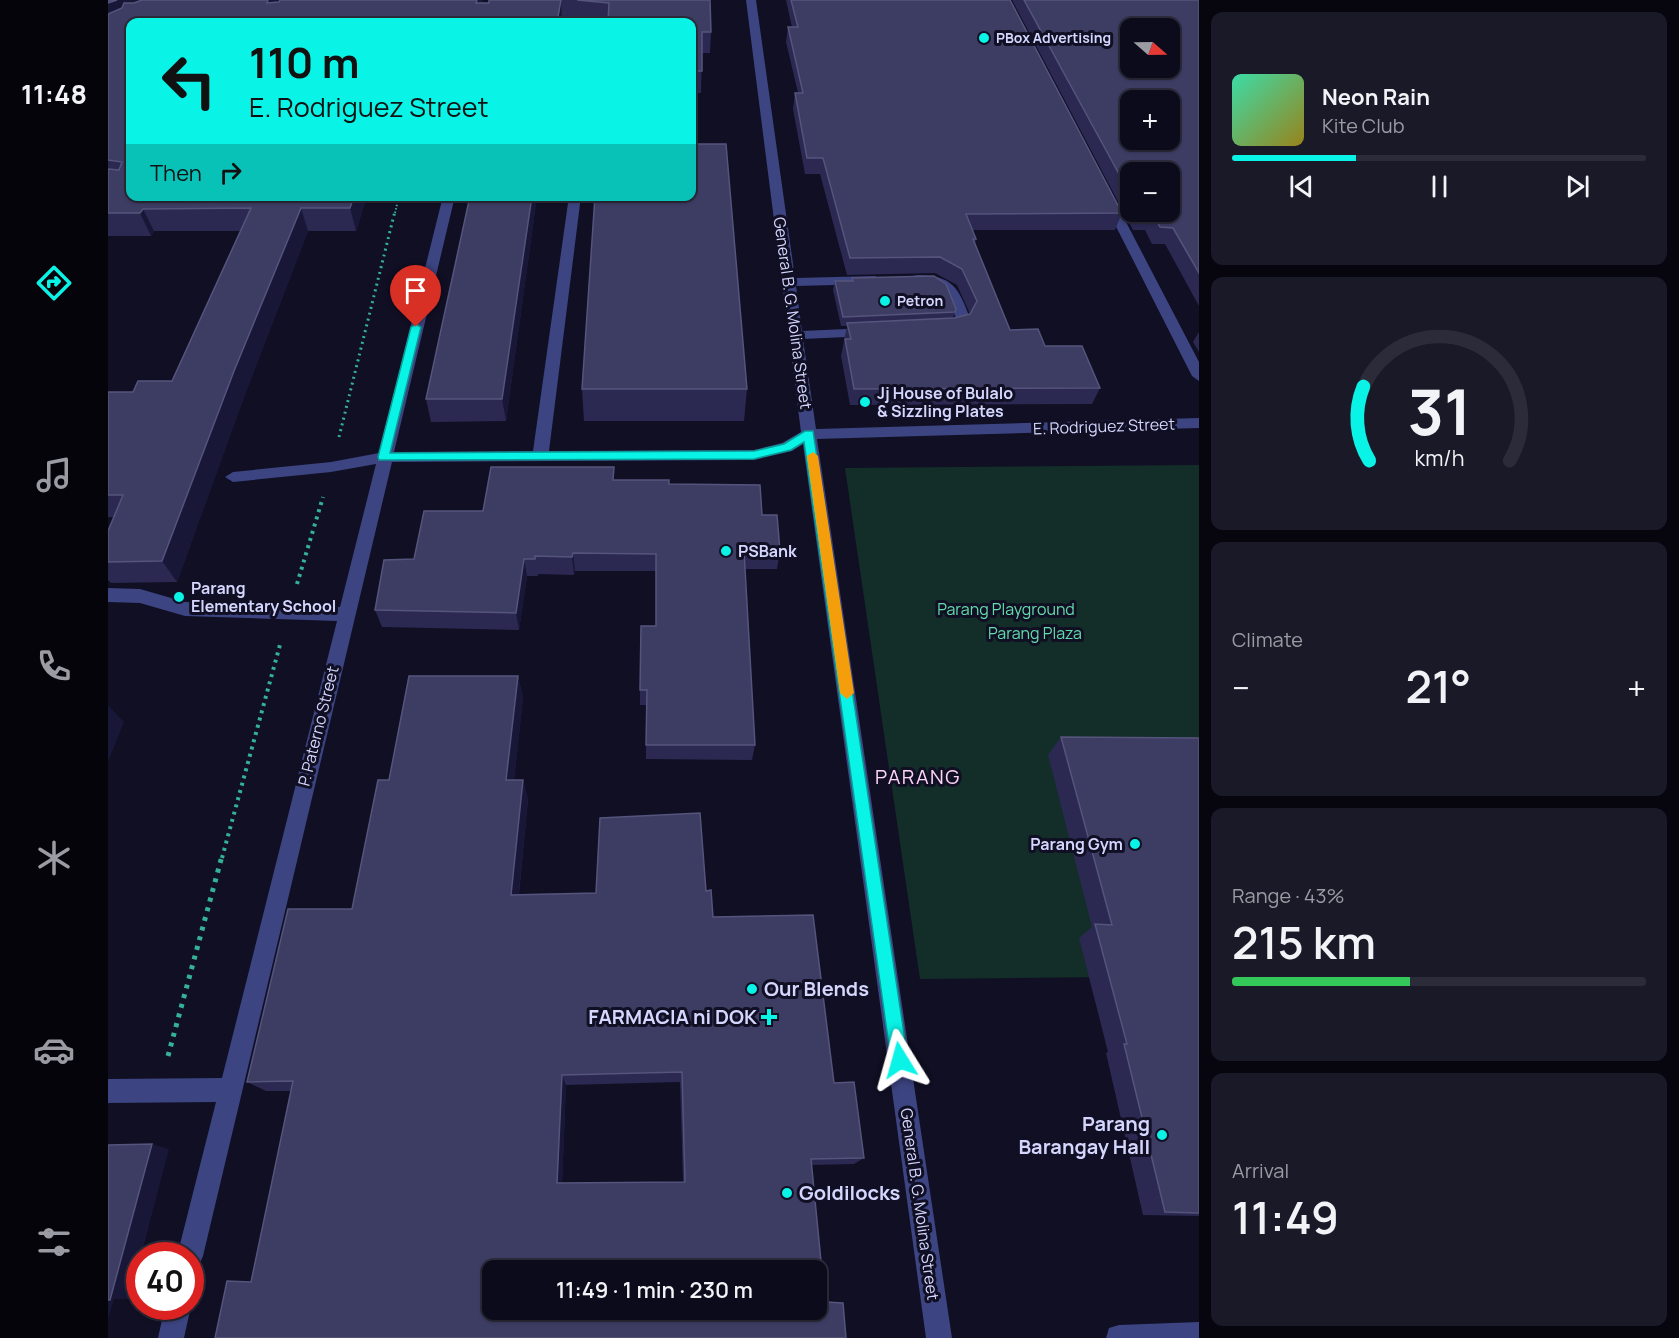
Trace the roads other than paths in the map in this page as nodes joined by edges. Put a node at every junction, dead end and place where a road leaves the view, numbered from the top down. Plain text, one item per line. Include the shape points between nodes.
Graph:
1 (751, 0) edge
2 (1102, 188) edge
3 (448, 201) edge
4 (574, 201) edge
5 (788, 282) junction
6 (936, 329) edge
7 (878, 332) edge
8 (795, 335) junction
9 (1199, 376) edge
10 (1199, 423) edge
11 (809, 434) junction
12 (383, 457) junction
13 (540, 458) junction
14 (233, 477) dead end
15 (108, 595) edge
16 (345, 614) junction
17 (230, 1090) junction
18 (108, 1091) edge
19 (193, 1242) edge
20 (175, 1320) edge
21 (1199, 1335) edge
22 (171, 1338) edge
23 (939, 1338) edge
24 (1119, 1338) edge

1 - 5 street, General B. G. Molina Street
2 - 9 street
3 - 12 street, P. Paterno Street
4 - 13 street
5 - 6 street via 946,282 963,318 958,326
5 - 8 street, General B. G. Molina Street
7 - 8 street
8 - 11 street, General B. G. Molina Street
10 - 11 street, E. Rodriguez Street
11 - 13 street, E. Rodriguez Street via 787,447 754,455
11 - 23 street, General B. G. Molina Street
12 - 13 street, E. Rodriguez Street
12 - 14 street, E. Rodriguez Street via 332,467
12 - 16 street, P. Paterno Street
15 - 16 street via 140,596 185,609
16 - 17 street, P. Paterno Street
17 - 18 street
17 - 19 street, P. Paterno Street
20 - 22 street
21 - 24 street

